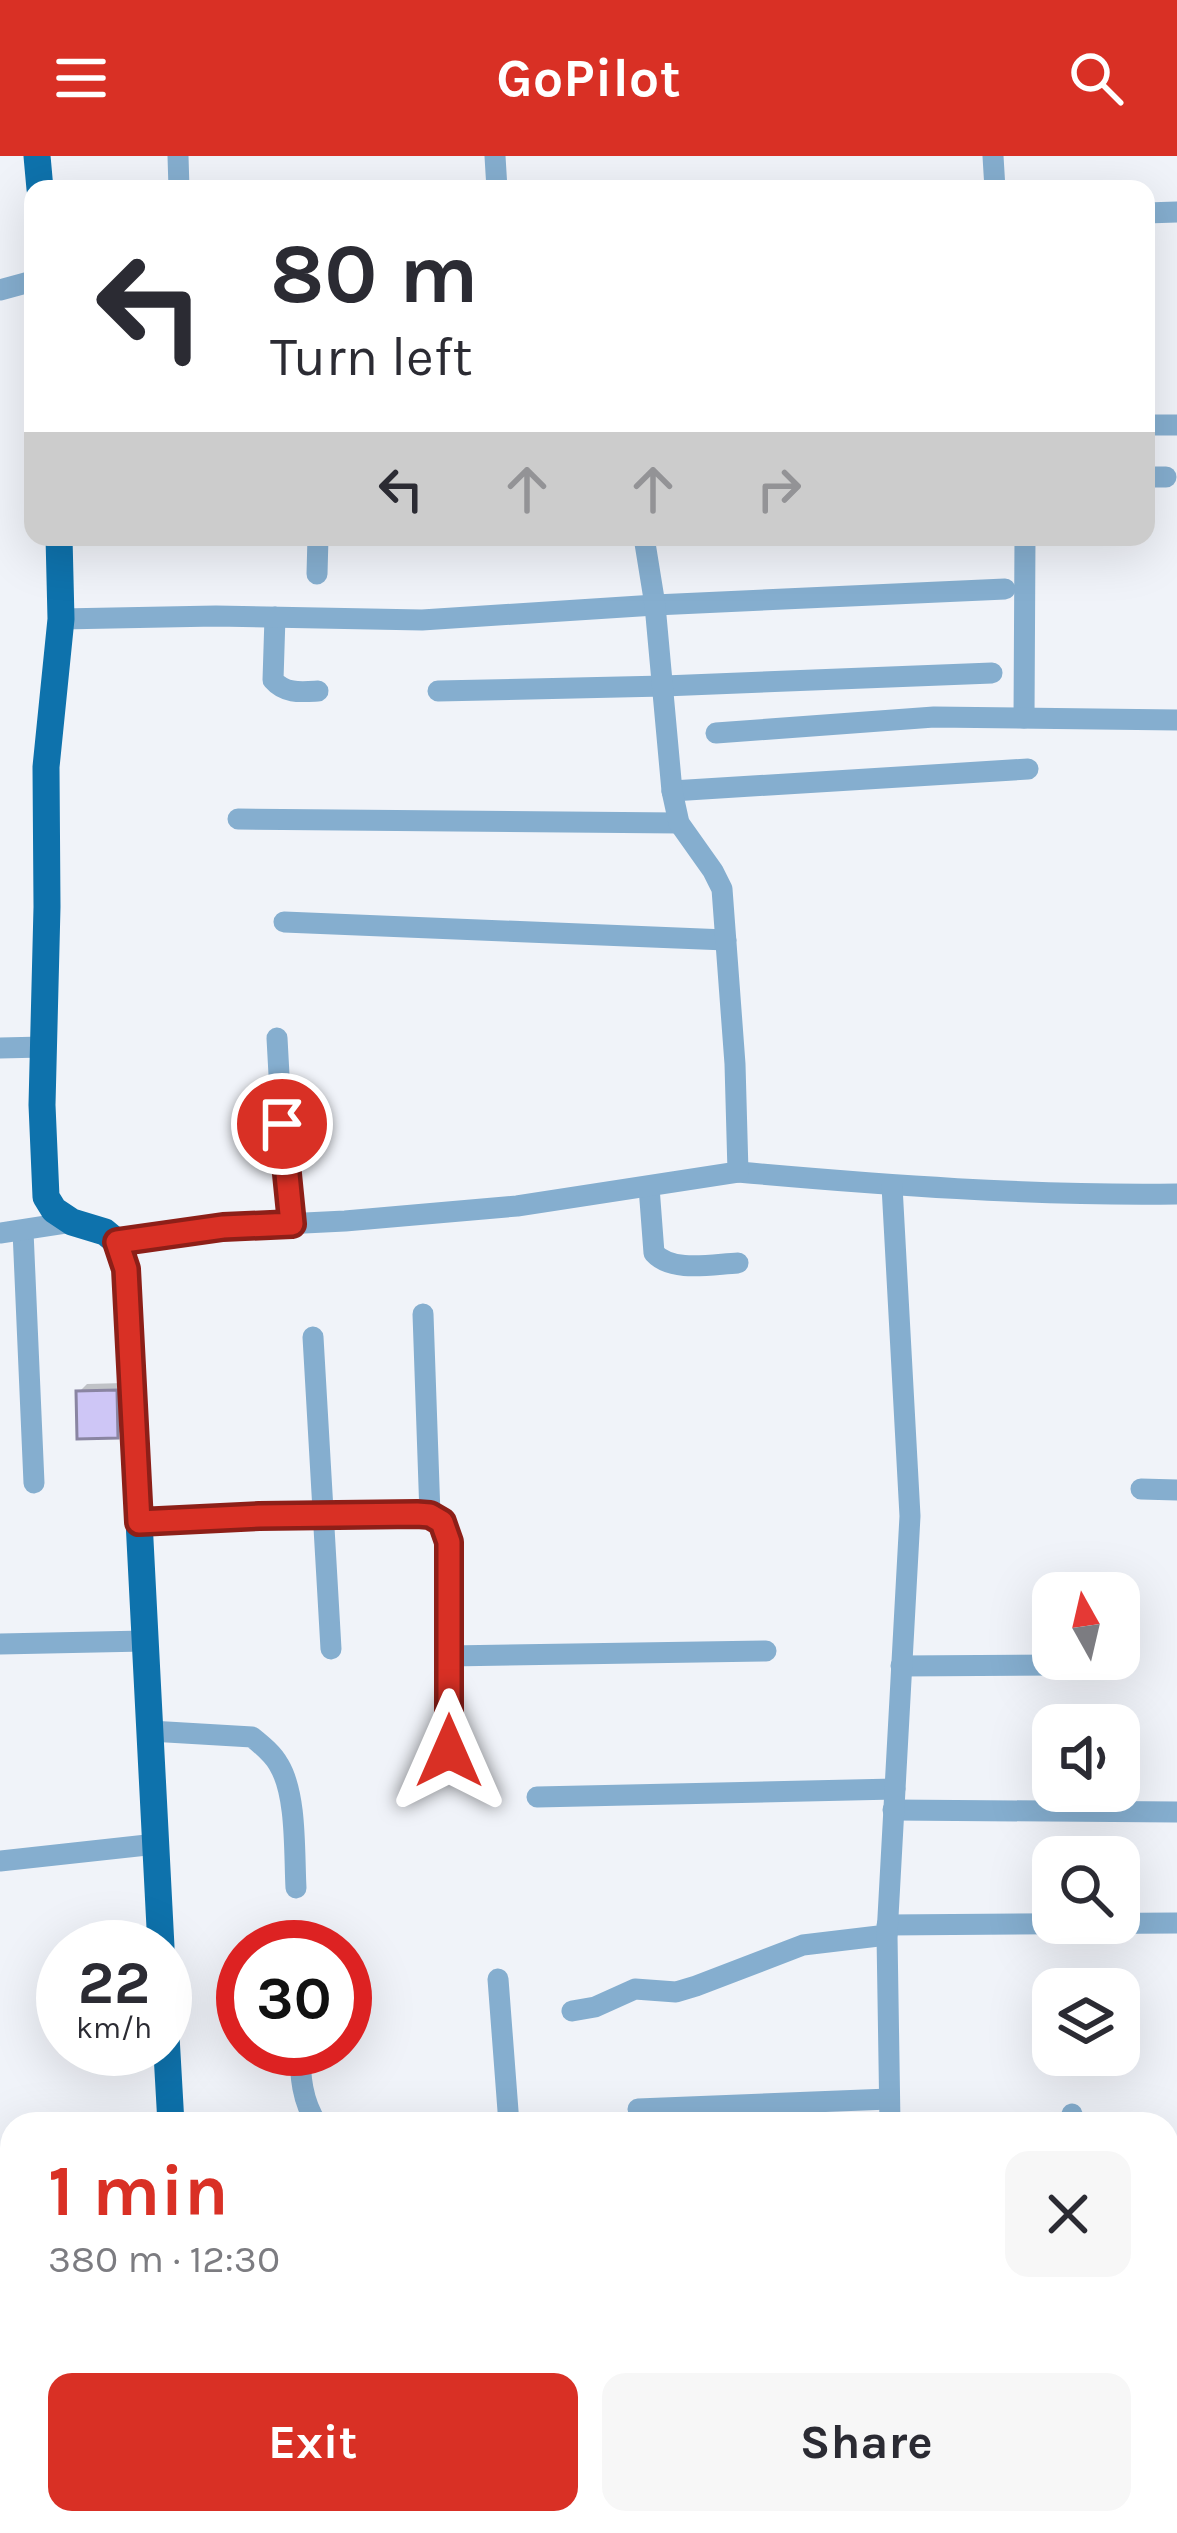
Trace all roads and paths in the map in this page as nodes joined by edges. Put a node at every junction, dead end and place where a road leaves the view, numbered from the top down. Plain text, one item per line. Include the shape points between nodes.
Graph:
1 (59, 546) edge
2 (318, 546) edge
3 (645, 546) edge
4 (1025, 546) edge
5 (317, 574) dead end
6 (1005, 589) dead end
7 (655, 605) junction
8 (274, 617) junction
9 (61, 619) junction
10 (992, 673) dead end
11 (664, 686) junction
12 (318, 691) dead end
13 (438, 691) dead end
14 (1024, 718) junction
15 (1177, 720) edge
16 (716, 733) dead end
17 (1028, 769) dead end
18 (672, 791) junction
19 (238, 819) dead end
20 (679, 823) junction
21 (284, 922) dead end
22 (726, 940) junction
23 (277, 1038) dead end
24 (43, 1047) junction
25 (0, 1048) edge
26 (738, 1172) junction
27 (892, 1186) junction
28 (649, 1187) junction
29 (1177, 1194) edge
30 (73, 1222) junction
31 (292, 1224) junction
32 (12, 1232) edge
33 (117, 1242) junction
34 (738, 1263) dead end
35 (423, 1314) dead end
36 (313, 1337) dead end
37 (34, 1483) dead end
38 (1141, 1489) dead end
39 (1177, 1490) edge
40 (322, 1515) junction
41 (430, 1515) junction
42 (139, 1522) junction
43 (145, 1641) junction
44 (0, 1644) edge
45 (331, 1649) dead end
46 (766, 1651) dead end
47 (449, 1656) junction
48 (1032, 1665) edge
49 (901, 1666) junction
50 (150, 1732) junction
51 (449, 1751) dead end
52 (537, 1797) dead end
53 (894, 1799) junction
54 (1177, 1812) edge
55 (156, 1844) junction
56 (0, 1861) edge
57 (296, 1888) dead end
58 (160, 1920) edge
59 (1177, 1923) edge
60 (887, 1930) junction
61 (498, 1979) dead end
62 (572, 2012) dead end
63 (168, 2076) edge
64 (300, 2076) edge
65 (889, 2099) junction
66 (638, 2109) dead end
67 (170, 2112) edge
68 (310, 2112) edge
69 (508, 2112) edge
70 (890, 2112) edge

1 - 9 main road
2 - 5 street
3 - 7 street
4 - 14 street
6 - 7 street
7 - 8 street via 422,620
7 - 11 street
8 - 9 street
8 - 12 street via 273,680 295,692
9 - 24 main road via 46,767
10 - 11 street
11 - 13 street
11 - 18 street
14 - 15 street
14 - 16 street via 934,716
17 - 18 street
18 - 20 street
19 - 20 street
20 - 22 street via 722,889
21 - 22 street
22 - 26 street
23 - 31 street
24 - 25 street
24 - 30 main road via 46,1197
26 - 27 street
26 - 28 street
27 - 29 street
27 - 49 street via 910,1516
28 - 31 street
28 - 34 street via 661,1262
30 - 32 street
30 - 33 main road
31 - 33 street
32 - 37 street
33 - 42 main road via 126,1269
35 - 41 street
36 - 40 street
38 - 39 street
40 - 41 street
40 - 42 street
40 - 45 street
41 - 47 street via 449,1542
42 - 43 main road
43 - 44 street
43 - 50 main road
46 - 47 street
47 - 51 street
48 - 49 street
49 - 53 street
50 - 55 main road
50 - 57 street via 252,1737 263,1746 289,1792
52 - 53 street
53 - 54 street
53 - 60 street
55 - 56 street
55 - 58 main road
59 - 60 street
60 - 62 street via 803,1945 676,1992 635,1989
60 - 65 street
61 - 69 street
63 - 67 main road
64 - 68 street
65 - 66 street
65 - 70 street

